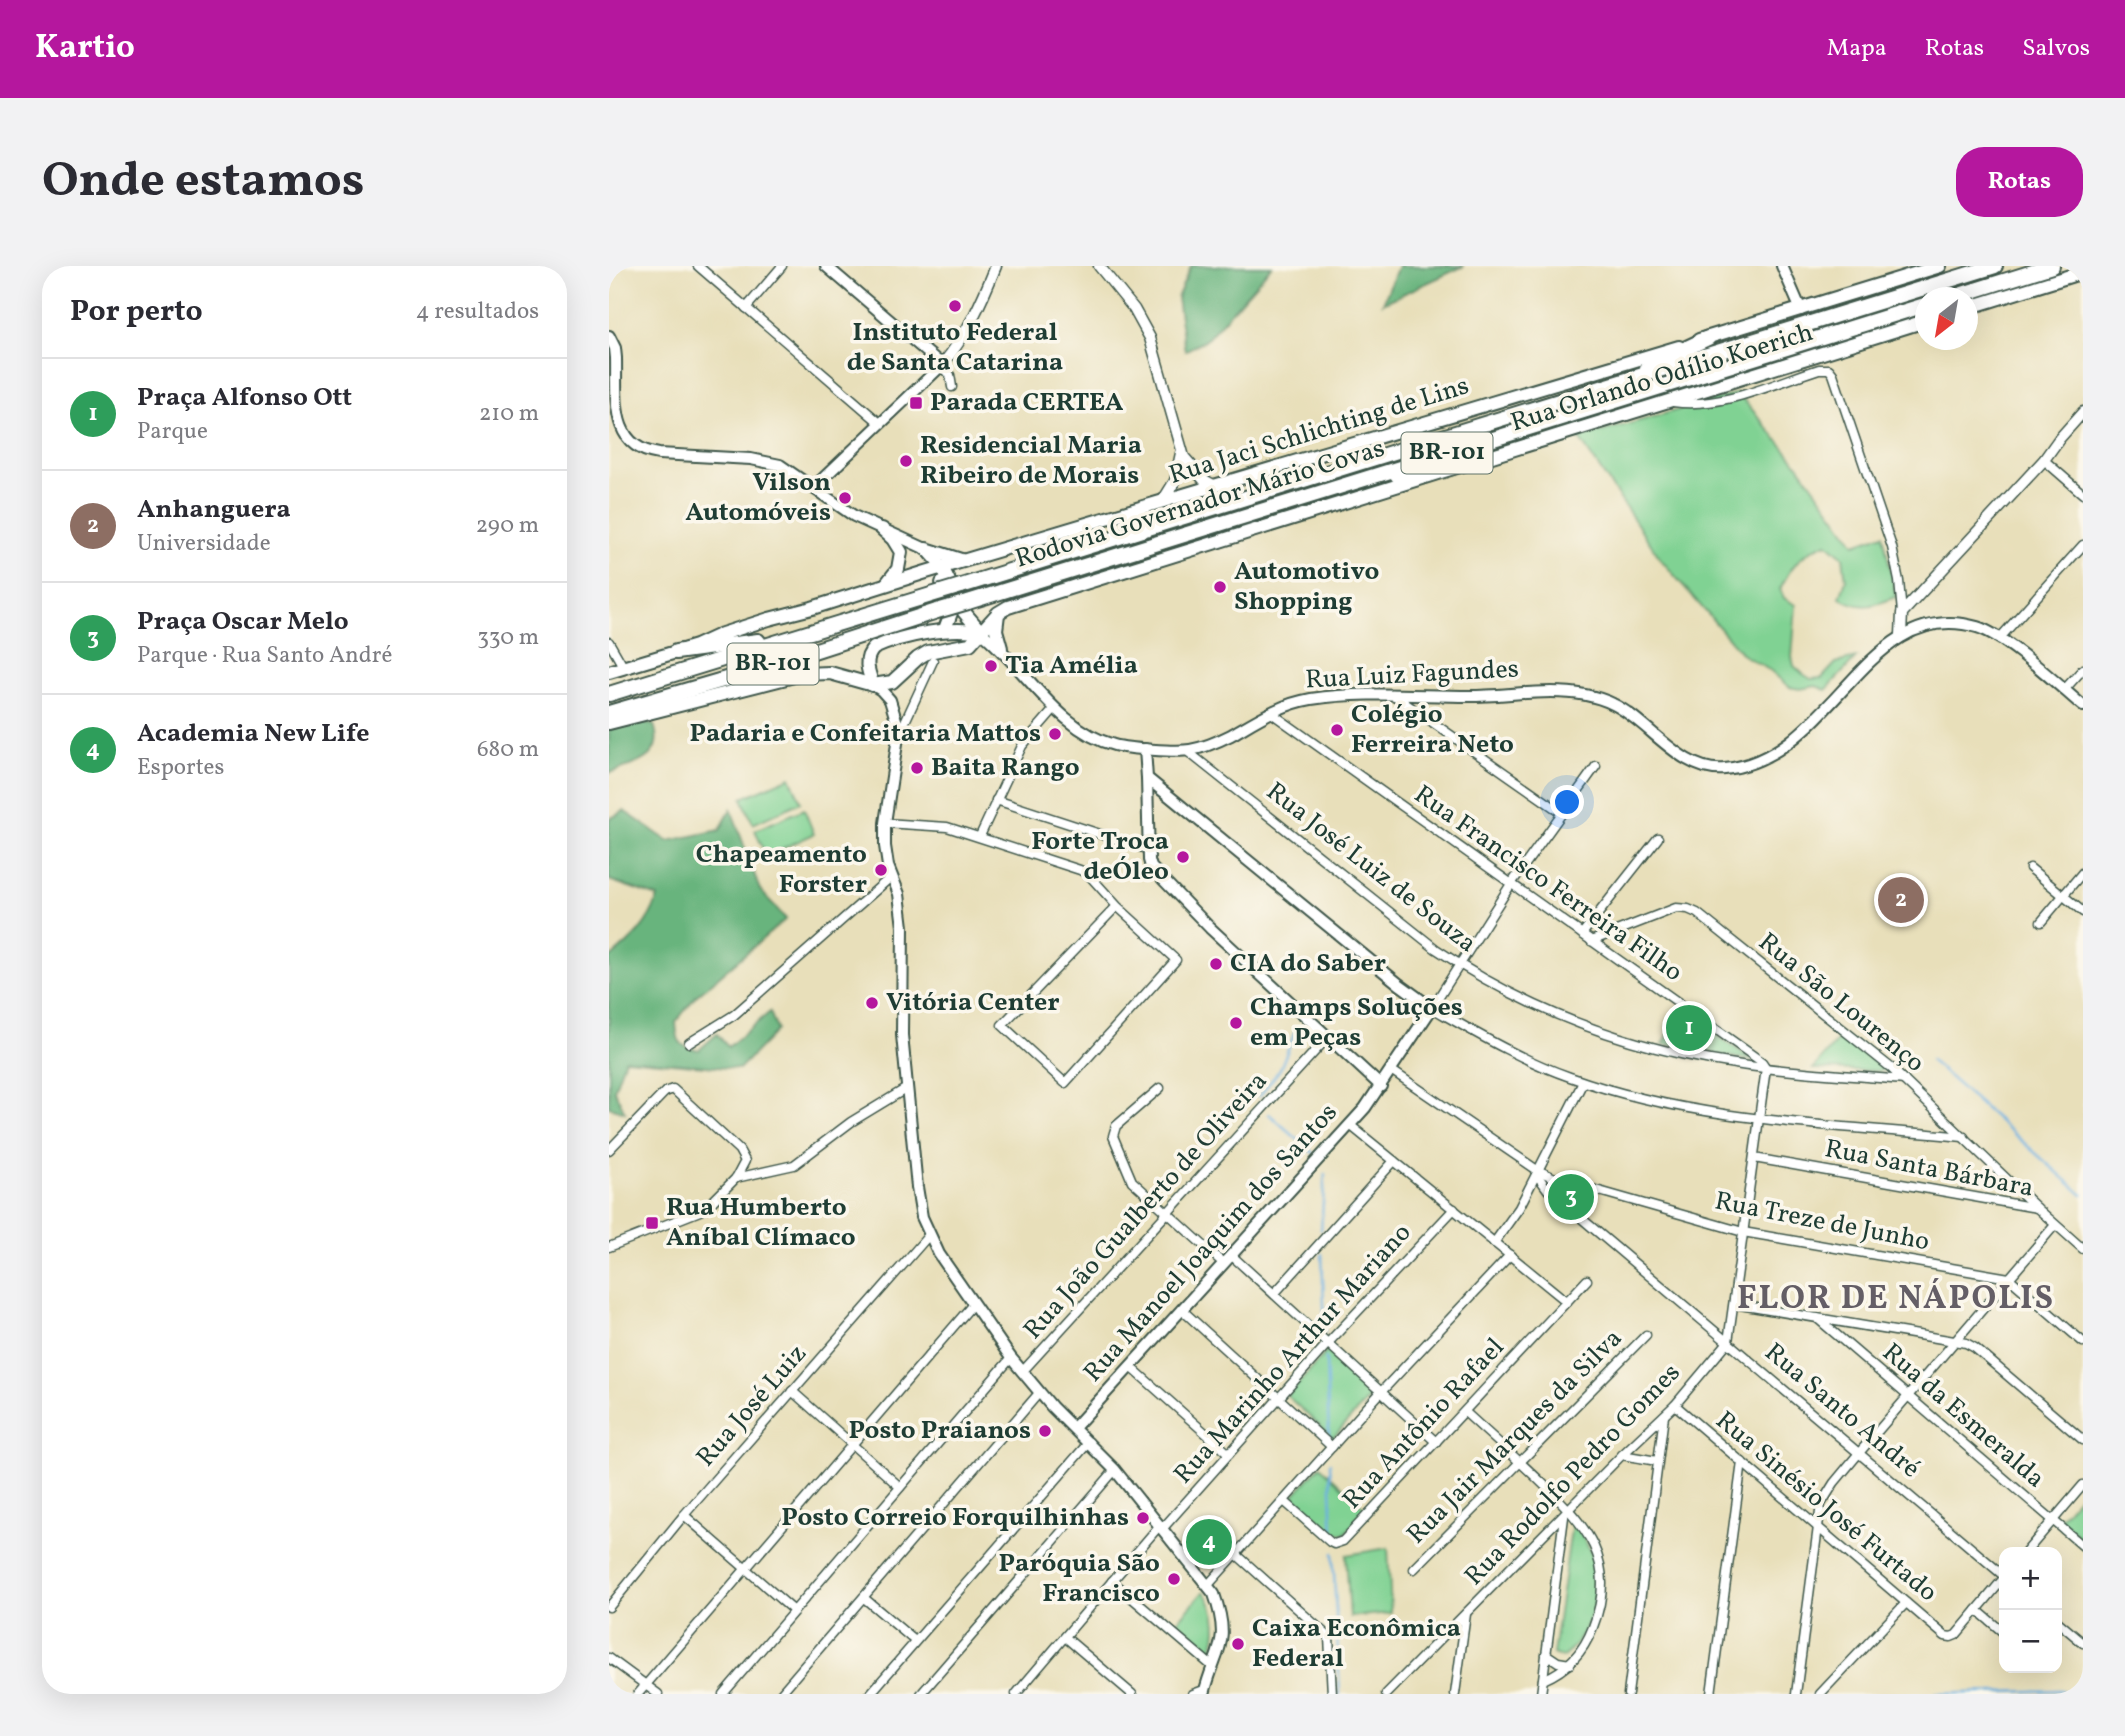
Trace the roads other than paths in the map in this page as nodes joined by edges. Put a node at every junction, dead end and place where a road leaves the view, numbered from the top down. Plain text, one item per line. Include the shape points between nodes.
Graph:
1 (698, 266) edge
2 (782, 266) edge
3 (825, 266) edge
4 (996, 266) edge
5 (1100, 266) edge
6 (1782, 266) edge
7 (1940, 266) edge
8 (1995, 266) edge
9 (2052, 266) edge
10 (2083, 272) edge
11 (1978, 289) edge
12 (1978, 305) edge
13 (746, 308) junction
14 (1915, 308) edge
15 (1801, 310) junction
16 (1915, 324) edge
17 (609, 336) edge
18 (1708, 338) junction
19 (942, 365) junction
20 (1635, 378) junction
21 (952, 387) dead end
22 (1666, 401) junction
23 (612, 404) edge
24 (2083, 412) edge
25 (881, 424) junction
26 (1182, 449) junction
27 (2044, 460) junction
28 (1445, 469) junction
29 (1361, 480) junction
30 (1215, 486) junction
31 (814, 487) junction
32 (2083, 494) edge
33 (1162, 502) junction
34 (882, 529) junction
35 (2083, 545) edge
36 (926, 549) junction
37 (965, 560) junction
38 (942, 567) junction
39 (886, 584) junction
40 (998, 613) junction
41 (1902, 613) junction
42 (945, 629) junction
43 (981, 632) junction
44 (801, 635) junction
45 (1901, 635) junction
46 (1999, 639) junction
47 (609, 642) edge
48 (1001, 648) junction
49 (676, 652) junction
50 (933, 661) dead end
51 (624, 668) junction
52 (2083, 668) edge
53 (609, 672) edge
54 (873, 685) junction
55 (2064, 691) junction
56 (609, 694) edge
57 (1392, 694) junction
58 (2083, 706) edge
59 (1055, 708) junction
60 (1270, 712) junction
61 (609, 715) edge
62 (609, 723) edge
63 (898, 737) junction
64 (1145, 748) junction
65 (1187, 751) junction
66 (1596, 766) dead end
67 (1147, 778) junction
68 (996, 800) junction
69 (1562, 813) junction
70 (885, 822) junction
71 (980, 836) junction
72 (1658, 838) dead end
73 (1149, 850) junction
74 (2030, 868) dead end
75 (2083, 872) edge
76 (892, 876) junction
77 (1511, 884) junction
78 (2063, 896) junction
79 (1117, 906) junction
80 (2083, 912) edge
81 (2041, 922) dead end
82 (1582, 934) junction
83 (1591, 941) junction
84 (1459, 964) junction
85 (1432, 1008) junction
86 (1328, 1037) junction
87 (689, 1043) dead end
88 (1766, 1069) junction
89 (1391, 1070) junction
90 (1904, 1080) junction
91 (1583, 1082) junction
92 (1381, 1086) junction
93 (907, 1088) junction
94 (1160, 1088) dead end
95 (1759, 1118) junction
96 (1350, 1125) junction
97 (1964, 1137) junction
98 (609, 1150) edge
99 (1753, 1158) junction
100 (1394, 1161) junction
101 (1537, 1170) junction
102 (736, 1178) junction
103 (1589, 1188) junction
104 (2037, 1208) junction
105 (1454, 1209) junction
106 (1576, 1212) junction
107 (1168, 1214) junction
108 (2055, 1224) junction
109 (1743, 1232) junction
110 (929, 1235) junction
111 (1494, 1242) junction
112 (609, 1247) edge
113 (2083, 1249) edge
114 (1510, 1255) junction
115 (1227, 1259) junction
116 (2009, 1278) junction
117 (1587, 1280) dead end
118 (1274, 1294) junction
119 (1566, 1301) junction
120 (973, 1304) junction
121 (1734, 1304) junction
122 (1181, 1309) junction
123 (1816, 1317) junction
124 (1646, 1335) dead end
125 (1955, 1341) junction
126 (1728, 1342) junction
127 (2083, 1342) edge
128 (1328, 1343) junction
129 (1011, 1358) junction
130 (1130, 1366) junction
131 (1022, 1372) junction
132 (792, 1391) junction
133 (1381, 1392) junction
134 (1039, 1393) junction
135 (1907, 1395) junction
136 (1278, 1398) junction
137 (1675, 1405) junction
138 (1465, 1412) junction
139 (1664, 1416) junction
140 (1074, 1428) junction
141 (2083, 1440) edge
142 (1089, 1442) junction
143 (1436, 1443) junction
144 (852, 1445) junction
145 (1332, 1447) junction
146 (1859, 1453) junction
147 (1229, 1454) junction
148 (1622, 1455) junction
149 (1657, 1461) junction
150 (1520, 1462) junction
151 (1742, 1462) junction
152 (1115, 1470) junction
153 (2083, 1485) edge
154 (900, 1488) junction
155 (1284, 1501) junction
156 (1567, 1512) junction
157 (684, 1515) junction
158 (2053, 1520) junction
159 (1162, 1526) junction
160 (1819, 1527) junction
161 (2083, 1546) edge
162 (2030, 1547) edge
163 (1236, 1555) junction
164 (746, 1569) junction
165 (1414, 1569) dead end
166 (1999, 1573) edge
167 (1112, 1581) junction
168 (1999, 1583) edge
169 (1208, 1586) junction
170 (864, 1598) junction
171 (1906, 1602) junction
172 (609, 1607) edge
173 (1977, 1610) junction
174 (794, 1611) junction
175 (1466, 1614) junction
176 (2062, 1625) edge
177 (1999, 1629) edge
178 (1065, 1637) junction
179 (915, 1641) junction
180 (2083, 1643) edge
181 (1546, 1654) junction
182 (609, 1658) edge
183 (1570, 1664) junction
184 (1213, 1667) junction
185 (1543, 1680) junction
186 (645, 1685) junction
187 (1200, 1693) edge
188 (638, 1694) edge
189 (658, 1694) edge
190 (723, 1694) edge
191 (780, 1694) edge
192 (870, 1694) edge
193 (921, 1694) edge
194 (1018, 1694) edge
195 (1132, 1694) edge
196 (1332, 1694) edge
197 (1386, 1694) edge
198 (1455, 1694) edge
199 (1541, 1694) edge
200 (1627, 1694) edge
201 (1711, 1694) edge
202 (1796, 1694) edge
203 (1820, 1694) edge

1 - 13 street
2 - 13 street
3 - 19 main road
4 - 19 street via 982,301
5 - 26 street via 1146,331
6 - 15 main road
7 - 15 main road, Rua Jaci Schlichting de Lins
8 - 20 highway, Rodovia Governador Mário Covas / BR-101
9 - 11 highway
10 - 12 main road
13 - 25 street
14 - 29 highway, Rodovia Governador Mário Covas / BR-101
15 - 18 main road, Rua Jaci Schlichting de Lins
16 - 22 main road, Rua Orlando Odílio Koerich
17 - 23 main road, Rua Luiz Fagundes via 616,352
18 - 20 highway via 1658,361
18 - 30 main road, Rua Jaci Schlichting de Lins
19 - 21 street
19 - 25 main road
20 - 44 highway, Rodovia Governador Mário Covas / BR-101, bridge
22 - 28 main road, Rua Orlando Odílio Koerich
22 - 41 street via 1720,401 1829,369 1889,538
23 - 31 main road, Rua Luiz Fagundes via 623,434 641,450 768,461
24 - 27 street
25 - 31 main road
26 - 30 street via 1195,471
26 - 33 street via 1175,481
27 - 32 street
27 - 41 street
28 - 29 highway
28 - 40 main road, Rua Orlando Odílio Koerich
29 - 61 highway, Rodovia Governador Mário Covas / BR-101, bridge
30 - 33 main road, Rua Jaci Schlichting de Lins
31 - 34 main road, Rua Luiz Fagundes via 854,516
33 - 37 main road, Rua Jaci Schlichting de Lins
34 - 36 main road, Rua Luiz Fagundes
34 - 39 main road via 901,552 898,569
35 - 46 street
36 - 37 main road
36 - 38 main road, Rua Luiz Fagundes
37 - 38 main road, Rua Jaci Schlichting de Lins
38 - 39 main road, Rua Jaci Schlichting de Lins
38 - 42 main road via 951,613
38 - 43 main road, Rua Luiz Fagundes via 964,612
39 - 49 main road, Rua Jaci Schlichting de Lins
40 - 43 main road, Rua Orlando Odílio Koerich
40 - 48 main road
41 - 45 street
42 - 43 main road
42 - 54 main road via 874,648 867,660
43 - 48 main road, Rua Luiz Fagundes
43 - 54 main road, Rua Orlando Odílio Koerich via 964,647 923,654 892,682
44 - 49 highway
44 - 56 highway, Rodovia Governador Mário Covas / BR-101
45 - 46 main road, Rua Luiz Fagundes via 1938,624 1978,628
45 - 57 main road, Rua Luiz Fagundes via 1790,744 1756,762 1723,770 1688,759 1615,704 1593,697 1561,692
46 - 55 main road, Rua Luiz Fagundes
47 - 51 street
48 - 59 main road, Rua Luiz Fagundes
49 - 51 main road, Rua Jaci Schlichting de Lins
50 - 63 street
51 - 53 main road, Rua Jaci Schlichting de Lins
52 - 55 street
54 - 62 main road via 830,673 802,674
54 - 63 main road via 890,700
55 - 58 main road, Rua Luiz Fagundes
57 - 60 main road, Rua Luiz Fagundes via 1318,698
57 - 69 street
59 - 64 main road, Rua Luiz Fagundes via 1093,738 1116,746
59 - 68 street via 1022,746
60 - 65 main road, Rua Luiz Fagundes via 1229,736
60 - 77 street, Rua Francisco Ferreira Filho
63 - 70 main road
64 - 65 main road, Rua Luiz Fagundes
64 - 67 main road
65 - 84 street, Rua José Luiz de Souza
66 - 69 street
67 - 73 main road
67 - 85 main road
68 - 71 street
68 - 73 street
69 - 77 street
70 - 71 street via 933,824
70 - 76 main road
71 - 79 street via 1090,875
72 - 82 street
73 - 86 main road via 1156,873
74 - 78 street
75 - 78 street
76 - 87 street via 734,1014
76 - 93 main road via 904,936 902,1035
77 - 82 street, Rua Francisco Ferreira Filho
77 - 84 street
78 - 80 street
78 - 81 street
79 - 79 street via 1002,1025 1065,1083 1176,960
82 - 83 street, Rua Francisco Ferreira Filho
83 - 88 street, Rua Francisco Ferreira Filho via 1756,1057
83 - 90 street, Rua São Lourenço via 1676,908 1688,909 1804,996
84 - 85 street
84 - 88 street, Rua José Luiz de Souza via 1582,1026 1681,1054
85 - 89 main road, Rua Manoel Joaquim dos Santos
85 - 91 street via 1522,1058
86 - 92 main road
86 - 107 street, Rua João Gualberto de Oliveira
88 - 90 street, Rua José Luiz de Souza
88 - 95 street
89 - 92 main road, Rua Manoel Joaquim dos Santos
89 - 101 street, Rua Santo André
90 - 97 street, Rua São Lourenço
91 - 95 street
91 - 101 street
92 - 96 main road, Rua Manoel Joaquim dos Santos
93 - 102 street via 794,1165
93 - 110 main road via 916,1187
94 - 107 street via 1116,1126 1113,1136 1132,1181
95 - 97 street
95 - 99 street
96 - 100 street
96 - 115 main road, Rua Manoel Joaquim dos Santos
97 - 104 street, Rua São Lourenço
98 - 102 street via 673,1089 744,1156 745,1166
99 - 104 street, Rua Santa Bárbara
99 - 109 street
100 - 105 street
100 - 118 street
101 - 103 street, Rua Treze de Junho
101 - 106 street, Rua Santo André via 1543,1185
101 - 111 street via 1519,1208
102 - 112 street via 698,1213
103 - 106 street
103 - 109 street, Rua Treze de Junho
104 - 108 street, Rua Santa Bárbara
105 - 111 street
105 - 128 street, Rua Marinho Arthur Mariano
106 - 126 street, Rua Santo André
107 - 115 street
107 - 131 street, Rua João Gualberto de Oliveira
108 - 113 street, Rua Santa Bárbara
108 - 116 street
109 - 116 street, Rua Treze de Junho
109 - 121 street
110 - 120 main road
110 - 132 street, Rua José Luiz
111 - 114 street
114 - 119 street
114 - 133 street
115 - 118 street
115 - 122 main road, Rua Manoel Joaquim dos Santos
116 - 125 street
116 - 127 street
117 - 119 street, Rua Antônio Rafael
118 - 128 street
119 - 138 street, Rua Antônio Rafael
120 - 129 main road
120 - 144 street
121 - 123 street
121 - 126 street
122 - 130 main road, Rua Manoel Joaquim dos Santos
122 - 136 street
123 - 125 street
123 - 135 street, Rua da Esmeralda
124 - 150 street, Rua Jair Marques da Silva
125 - 135 street
125 - 141 street via 1975,1348
126 - 137 street, Rua Rodolfo Pedro Gomes
126 - 146 street, Rua Santo André
128 - 133 street
128 - 136 street, Rua Marinho Arthur Mariano
129 - 131 main road
129 - 154 street
130 - 140 main road, Rua Manoel Joaquim dos Santos
130 - 147 street
131 - 134 main road
132 - 144 street
132 - 157 street, Rua José Luiz
133 - 143 street
133 - 145 street
134 - 140 main road
134 - 170 street
135 - 146 street
135 - 158 street, Rua da Esmeralda
136 - 145 street
136 - 147 street, Rua Marinho Arthur Mariano
137 - 139 street, Rua Rodolfo Pedro Gomes
137 - 151 street, Rua Sinésio José Furtado
138 - 143 street, Rua Antônio Rafael
138 - 150 street
139 - 148 street, Rua Rodolfo Pedro Gomes
139 - 149 street
140 - 142 main road
142 - 152 main road
142 - 179 street
143 - 155 street, Rua Antônio Rafael via 1340,1543 1330,1542
144 - 154 street
144 - 164 street
145 - 155 street
146 - 160 street via 1821,1504
146 - 166 street, Rua Santo André
147 - 159 street, Rua Marinho Arthur Mariano
148 - 149 street
148 - 156 street, Rua Rodolfo Pedro Gomes
149 - 200 street
150 - 156 street
150 - 165 street, Rua Jair Marques da Silva
151 - 160 street, Rua Sinésio José Furtado
151 - 201 street
152 - 159 main road
152 - 193 street
153 - 158 street
154 - 174 street
155 - 163 street
156 - 175 street, Rua Rodolfo Pedro Gomes
156 - 181 street
156 - 183 street via 1594,1543 1602,1584 1592,1631
157 - 164 street
157 - 172 street, Rua José Luiz
158 - 161 street, Rua da Esmeralda
158 - 162 street
159 - 167 street, Rua Marinho Arthur Mariano
159 - 169 main road
160 - 171 street, Rua Sinésio José Furtado
160 - 202 street
163 - 169 street
163 - 196 street via 1329,1637
164 - 174 street
164 - 186 street
167 - 178 street, Rua Marinho Arthur Mariano
167 - 184 street
168 - 173 street
169 - 184 main road via 1223,1628
170 - 179 street
170 - 191 street
171 - 173 street, Rua Sinésio José Furtado via 1951,1637
171 - 203 street
173 - 177 street
174 - 190 street
175 - 197 street, Rua Rodolfo Pedro Gomes
175 - 198 street
176 - 180 street
178 - 194 street, Rua Marinho Arthur Mariano
178 - 195 street
179 - 192 street
181 - 183 street
181 - 185 street
182 - 186 street
183 - 185 street
184 - 187 main road
185 - 199 street
186 - 188 street
186 - 189 street

